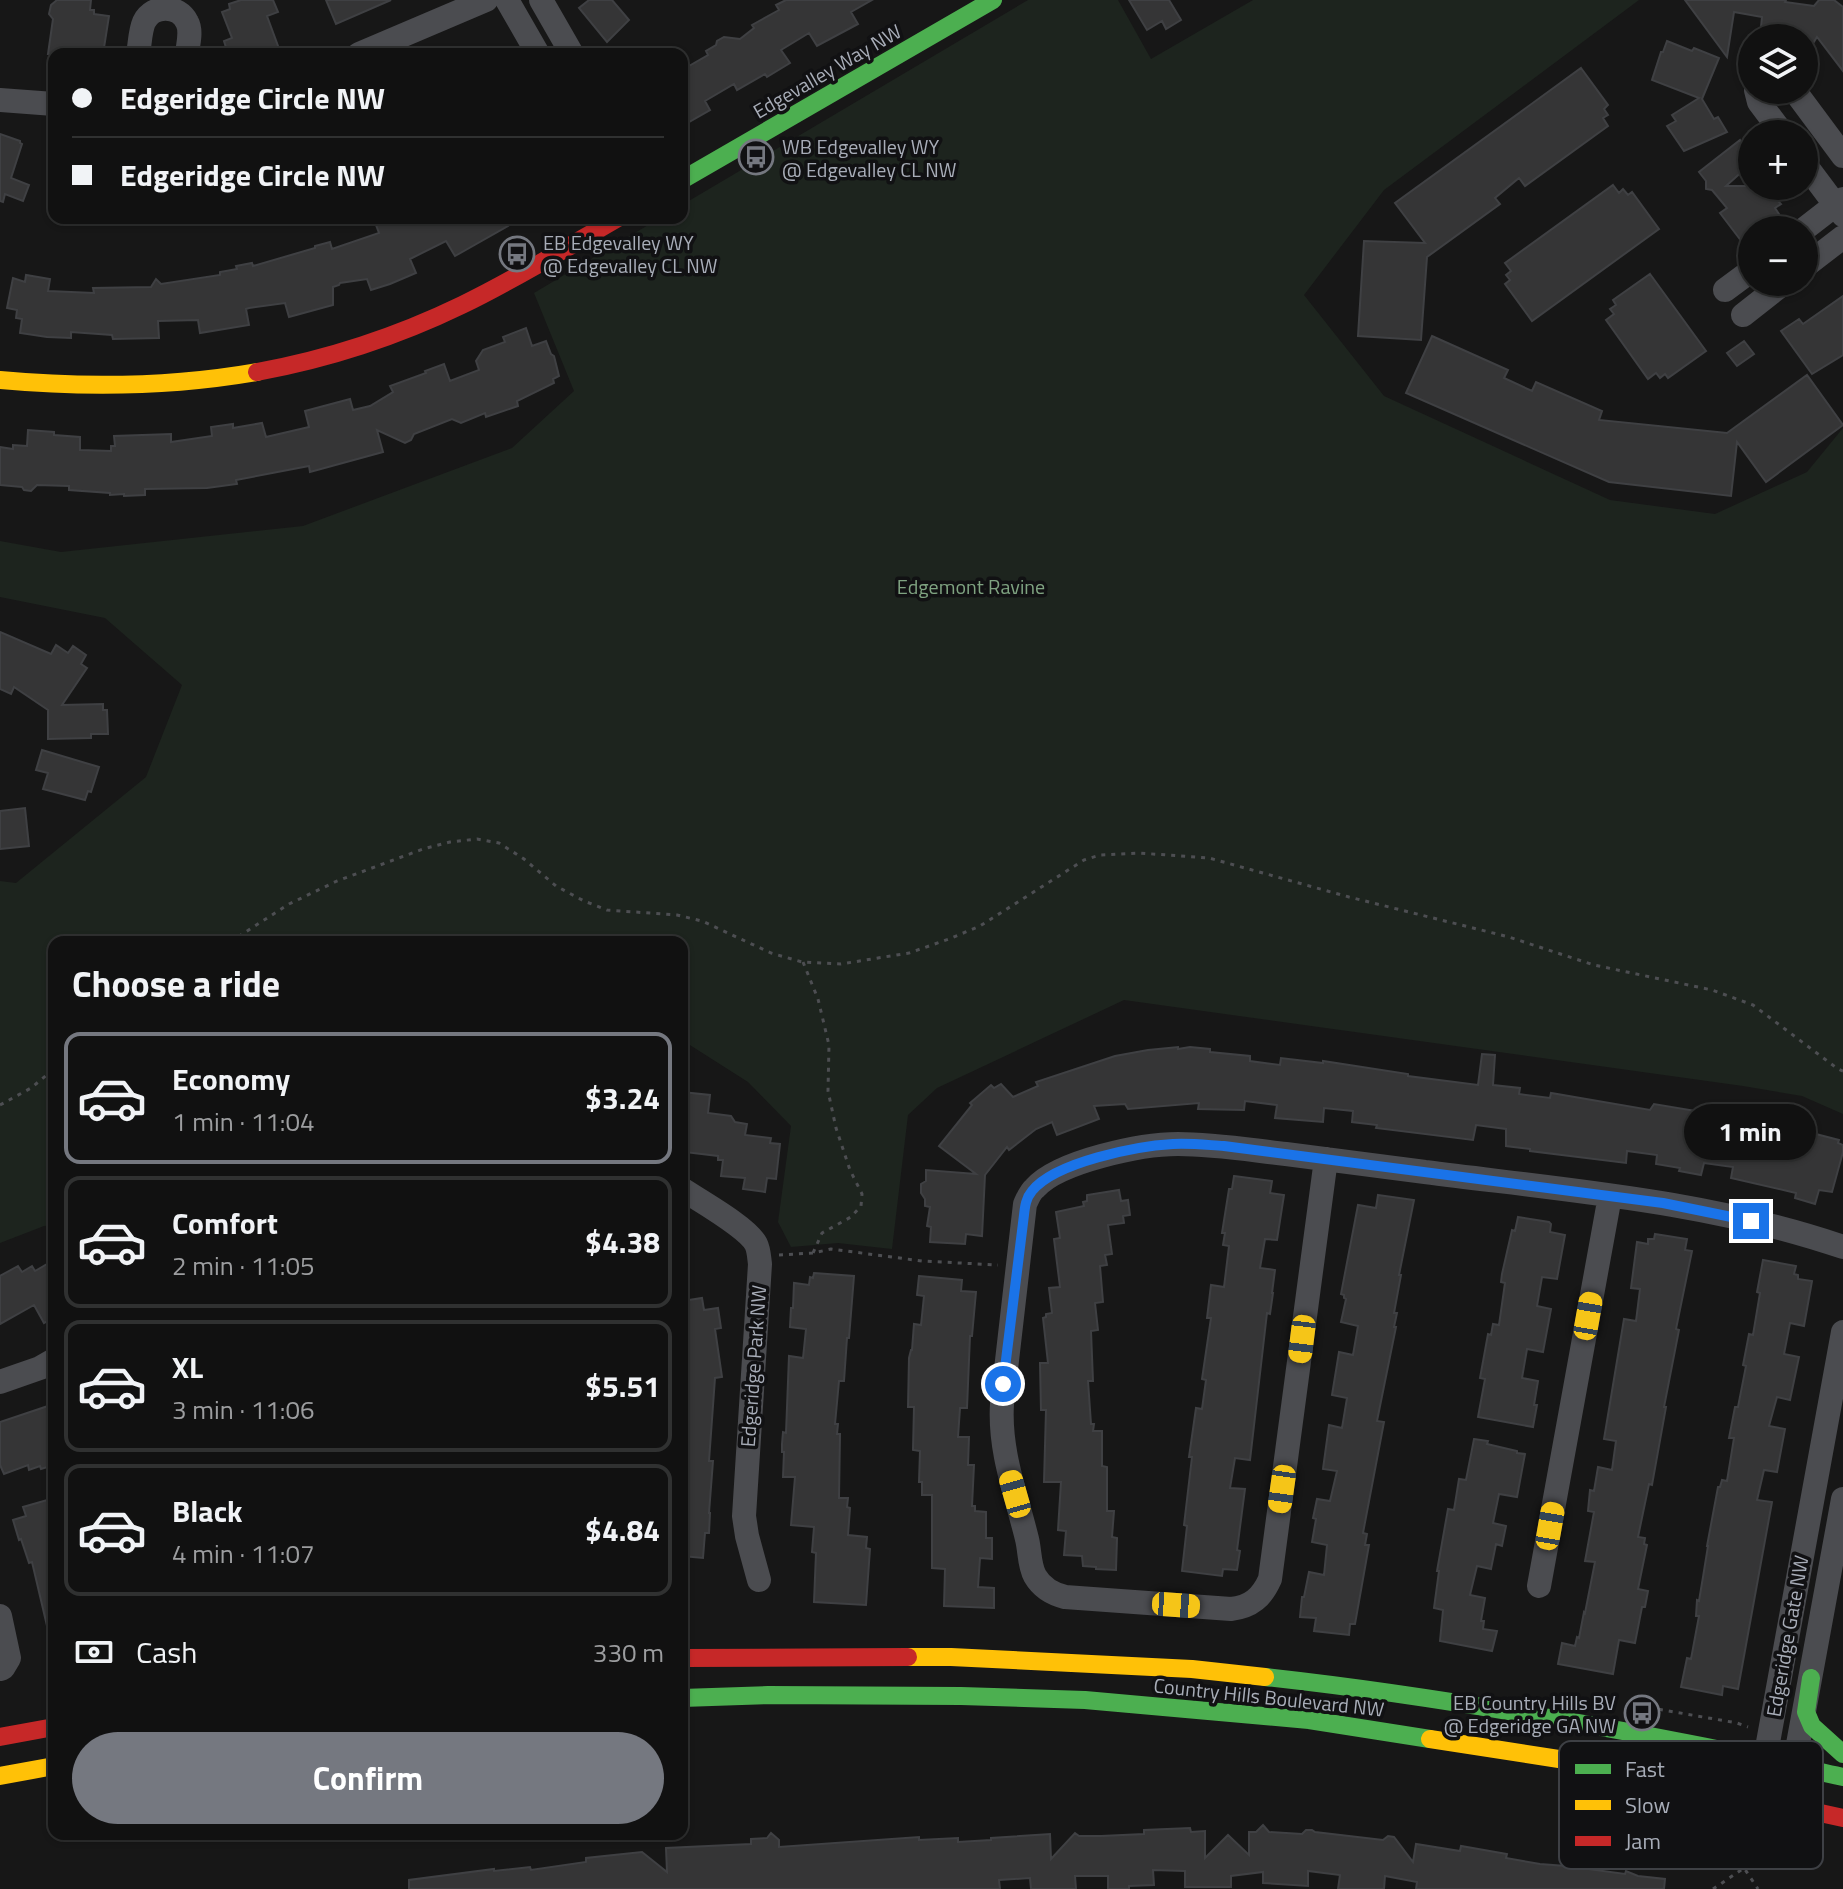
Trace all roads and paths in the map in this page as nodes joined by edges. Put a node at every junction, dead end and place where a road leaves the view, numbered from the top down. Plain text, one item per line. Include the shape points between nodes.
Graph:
1 (486, 0) edge
2 (507, 0) edge
3 (541, 0) edge
4 (993, 0) edge
5 (139, 48) edge
6 (188, 48) edge
7 (373, 48) edge
8 (535, 48) edge
9 (569, 48) edge
10 (0, 100) edge
11 (48, 104) edge
12 (1804, 104) edge
13 (1843, 156) edge
14 (688, 177) edge
15 (1818, 180) edge
16 (1840, 206) edge
17 (1818, 220) edge
18 (607, 224) edge
19 (1843, 237) edge
20 (1818, 256) edge
21 (1738, 280) edge
22 (1725, 290) dead end
23 (1767, 296) edge
24 (1743, 315) dead end
25 (0, 380) edge
26 (239, 936) edge
27 (802, 962) junction
28 (1843, 1073) edge
29 (48, 1074) edge
30 (0, 1105) edge
31 (1326, 1159) junction
32 (688, 1193) edge
33 (1610, 1196) junction
34 (1843, 1247) edge
35 (759, 1252) junction
36 (813, 1253) junction
37 (1017, 1266) junction
38 (1843, 1332) edge
39 (48, 1363) edge
40 (0, 1382) edge
41 (1841, 1510) edge
42 (1809, 1515) junction
43 (759, 1580) dead end
44 (1539, 1586) dead end
45 (0, 1616) edge
46 (688, 1658) edge
47 (0, 1669) edge
48 (1811, 1678) junction
49 (688, 1698) edge
50 (48, 1728) edge
51 (0, 1737) edge
52 (1678, 1741) edge
53 (1768, 1741) edge
54 (1799, 1741) edge
55 (1843, 1754) edge
56 (1559, 1759) edge
57 (48, 1767) edge
58 (1823, 1773) edge
59 (0, 1776) edge
60 (1843, 1777) edge
61 (1823, 1813) edge
62 (1843, 1818) edge
63 (1743, 1869) edge
64 (1745, 1869) edge
65 (1713, 1889) edge
66 (1758, 1889) edge

1 - 7 street
2 - 8 street
3 - 9 street
4 - 14 main road, Edgevalley Way NW
5 - 6 street via 148,16 169,9 187,21
10 - 11 street
12 - 13 street
15 - 16 street
16 - 17 street
18 - 25 main road via 415,326 302,362 152,385 60,386
19 - 20 street
21 - 22 street
23 - 24 street
26 - 27 path via 337,881 423,849 477,839 499,843 556,886 607,910 702,921
27 - 28 path via 888,958 949,939 1100,855 1209,858 1457,922 1594,965 1730,995 1753,1005
27 - 36 path via 829,1045 828,1091 836,1128 862,1194 861,1206 822,1233
29 - 30 path
31 - 33 street
31 - 37 street via 1176,1144 1140,1147 1073,1165 1028,1196
31 - 37 street via 1270,1579 1248,1606 1065,1597 1035,1577 1001,1425
32 - 35 street via 745,1232
33 - 34 street via 1727,1216
33 - 44 street
35 - 36 path
35 - 43 street, Edgeridge Park NW via 744,1516
36 - 37 path via 831,1249
38 - 42 street, Edgeridge Gate NW
39 - 40 street
41 - 42 street, Edgeridge Gate NW
41 - 48 street, Edgeridge Gate NW
42 - 53 street, Edgeridge Gate NW
45 - 47 street via 9,1658
46 - 52 main road, Country Hills Boulevard NW via 951,1657 1192,1669 1463,1703
48 - 54 street, Edgeridge Gate NW
48 - 55 main road via 1806,1712 1812,1726
49 - 56 main road, Country Hills Boulevard NW via 1054,1699 1309,1720
50 - 51 main road
57 - 59 main road
58 - 60 main road, Country Hills Boulevard NW
61 - 62 main road, Country Hills Boulevard NW
63 - 65 path
64 - 66 path

